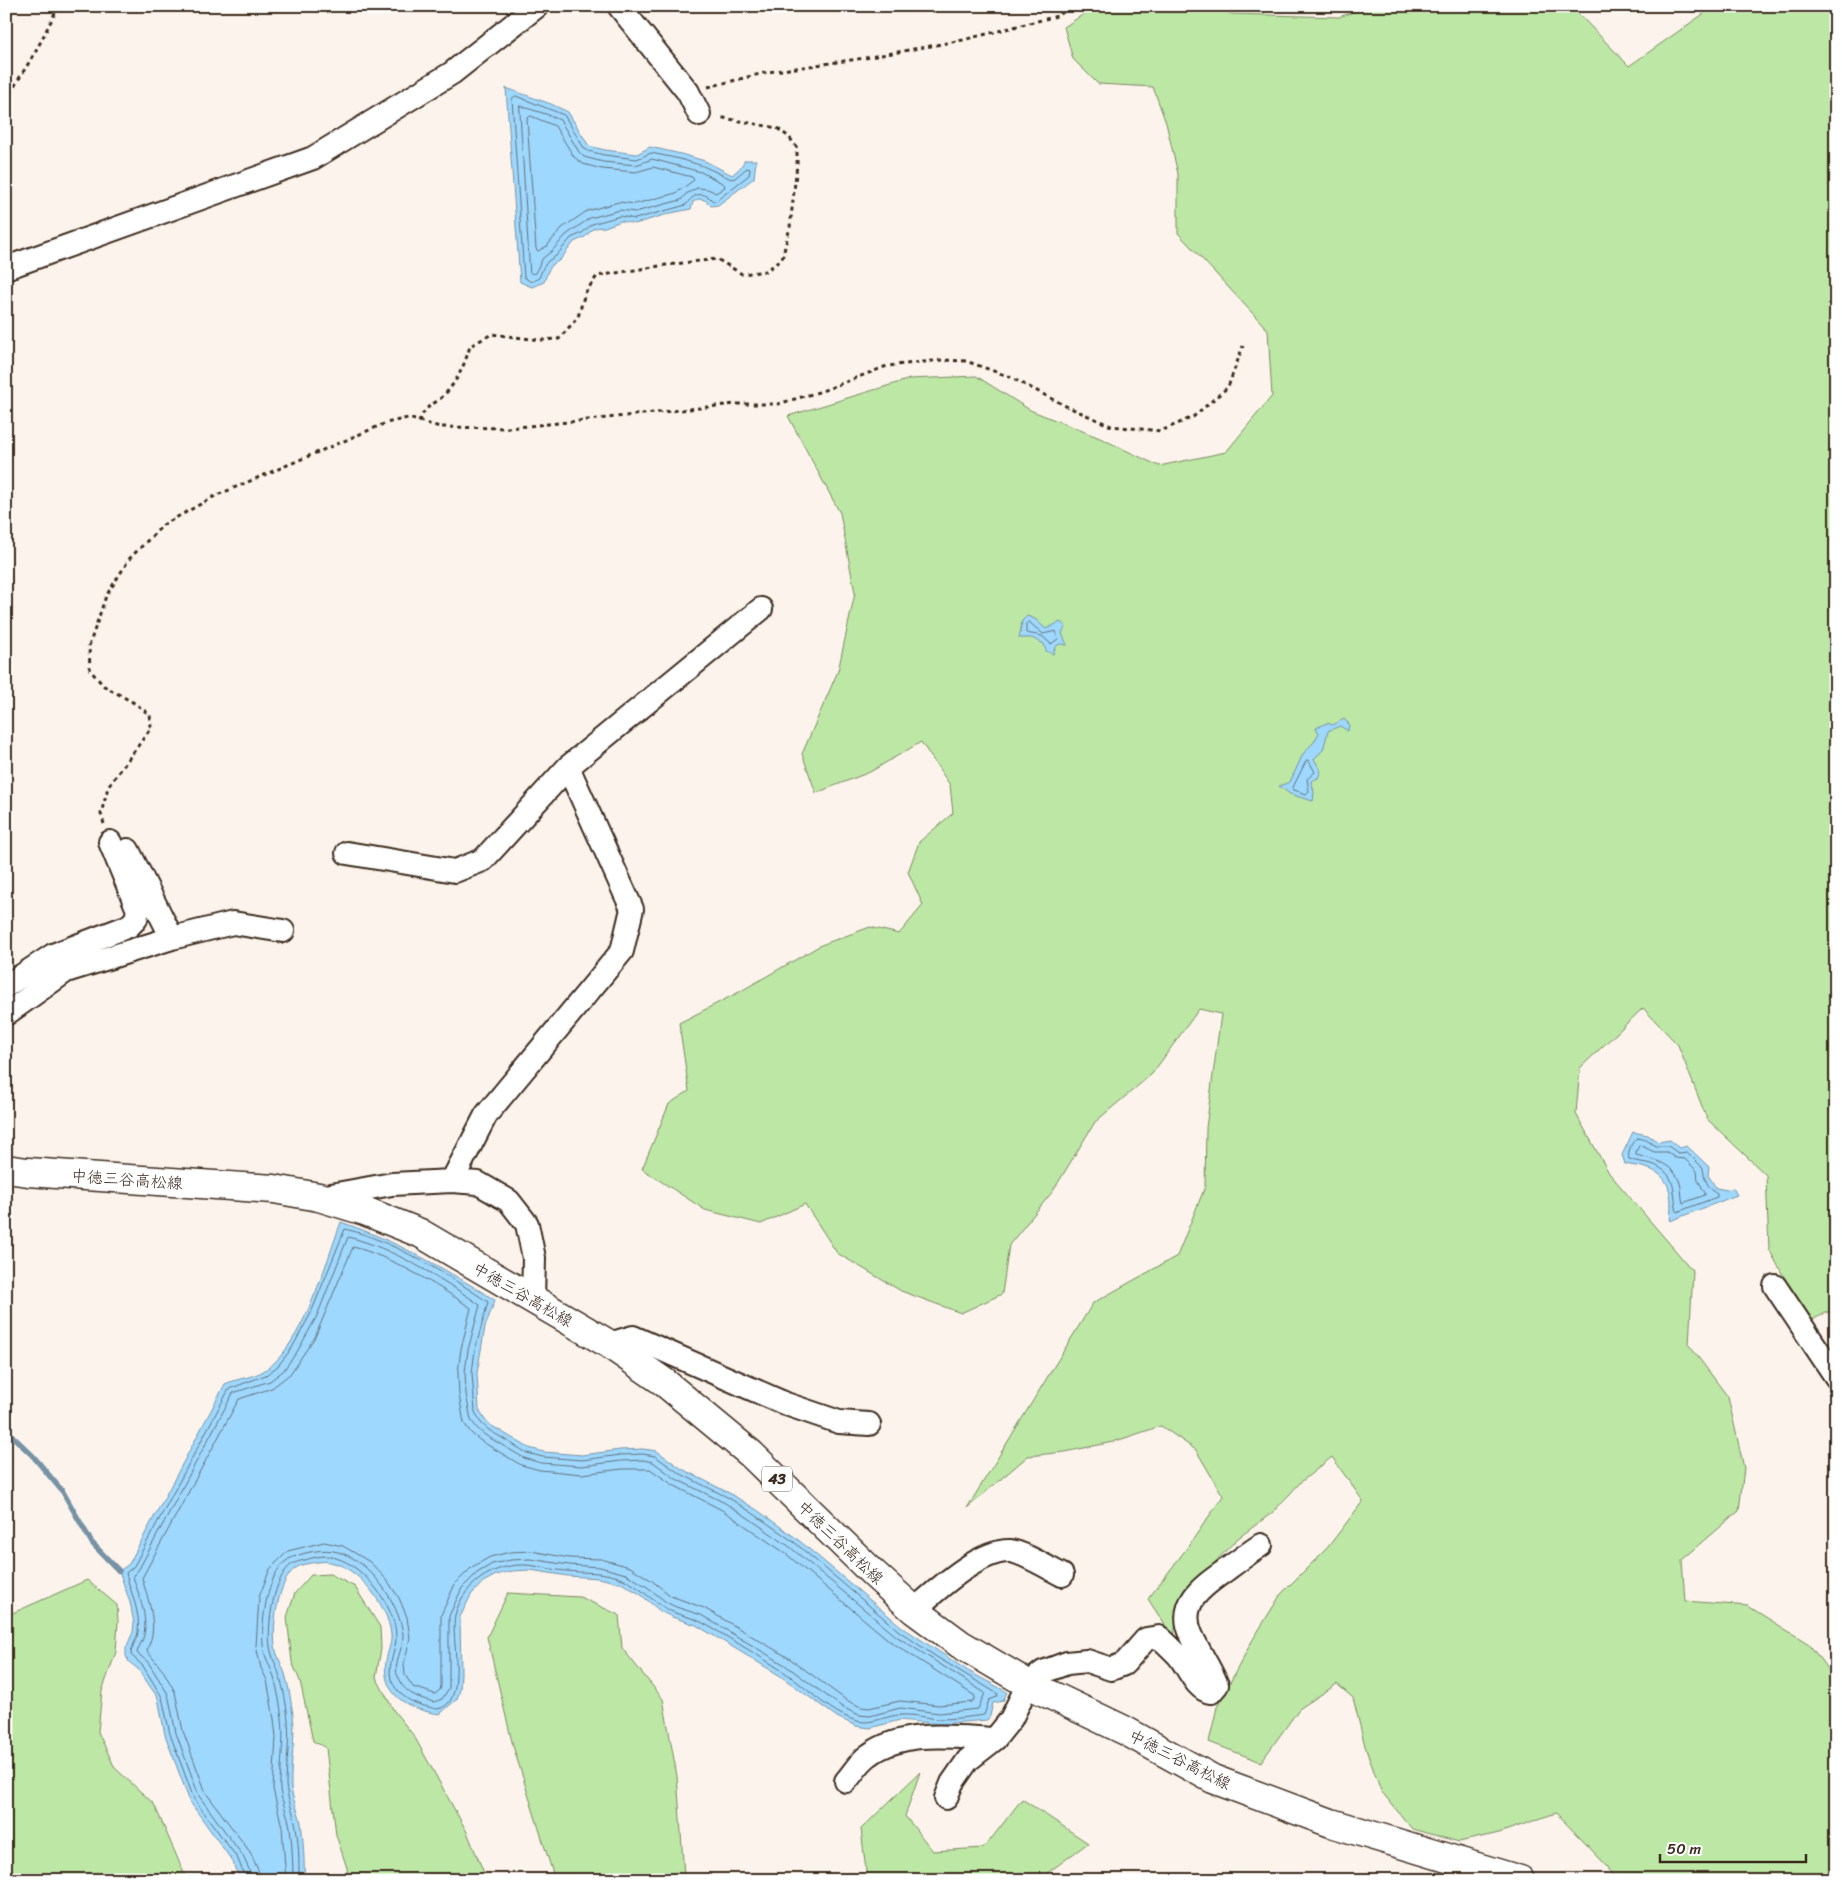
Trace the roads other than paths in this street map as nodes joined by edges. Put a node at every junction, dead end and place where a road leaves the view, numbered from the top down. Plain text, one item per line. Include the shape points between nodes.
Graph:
1 (537, 6) edge
2 (619, 6) edge
3 (699, 114) road end
4 (6, 268) edge
5 (761, 609) dead end
6 (568, 767) junction
7 (347, 853) dead end
8 (283, 932) dead end
9 (172, 938) junction
10 (6, 986) edge
11 (6, 1014) edge
12 (6, 1169) edge
13 (452, 1181) junction
14 (319, 1197) junction
15 (1775, 1286) dead end
16 (533, 1300) junction
17 (609, 1344) junction
18 (1836, 1378) edge
19 (869, 1424) dead end
20 (1261, 1545) dead end
21 (1062, 1575) dead end
22 (914, 1610) junction
23 (1028, 1684) junction
24 (995, 1739) junction
25 (846, 1781) dead end
26 (946, 1798) dead end
27 (1520, 1880) edge

1 - 4 street via 452,72 313,158
2 - 3 street via 688,92
5 - 6 street
6 - 7 street via 483,860 455,871
6 - 13 street via 632,909 622,951 486,1115
8 - 9 street via 233,923
9 - 10 street via 129,852 123,845 110,842 138,910 136,919 118,932 53,955
9 - 11 street via 66,970
12 - 14 main road, 中徳三谷高松線 / 43 via 274,1189
13 - 14 street via 392,1184
13 - 16 street via 478,1183 509,1201 526,1224 534,1258
14 - 16 main road, 中徳三谷高松線 / 43 via 366,1211 420,1233
15 - 18 street
16 - 17 main road, 中徳三谷高松線 / 43
17 - 19 street via 633,1337 786,1404 839,1422
17 - 22 main road, 中徳三谷高松線 / 43 via 664,1382 752,1454
20 - 23 street via 1199,1589 1190,1603 1187,1618 1190,1633 1217,1685 1211,1692 1205,1691 1178,1654 1159,1637 1146,1639 1124,1664 1111,1670 1087,1661 1067,1662 1043,1672
21 - 22 street via 1012,1551 990,1554 947,1581
22 - 23 main road, 中徳三谷高松線 / 43 via 960,1644
23 - 24 street via 1011,1719
23 - 27 main road, 中徳三谷高松線 / 43 via 1124,1730 1213,1779 1331,1823
24 - 25 street via 933,1736 892,1742 868,1755
24 - 26 street via 968,1760

